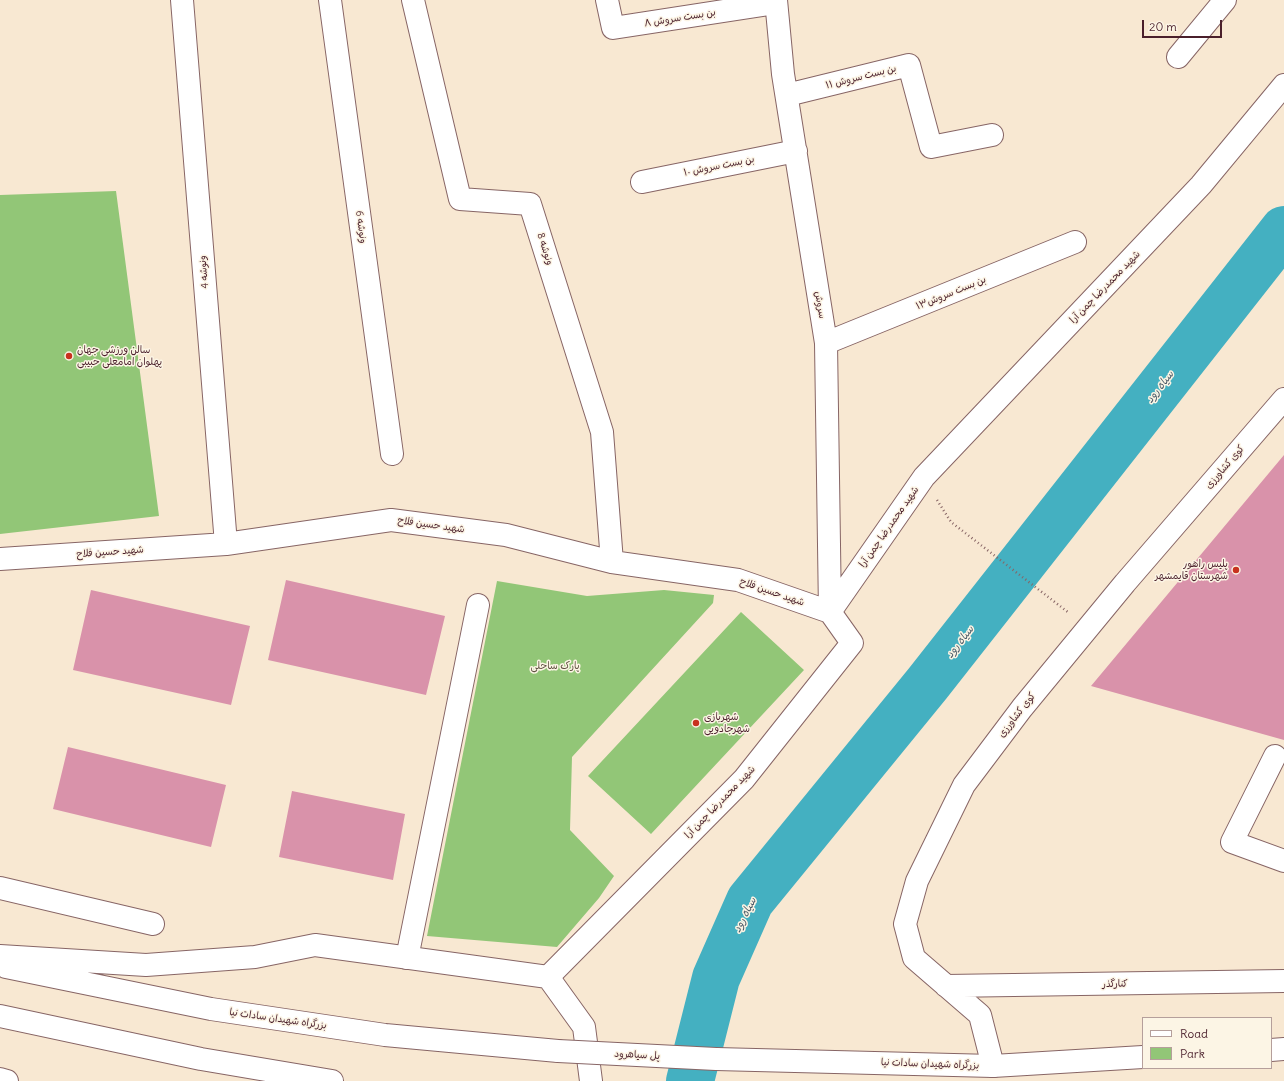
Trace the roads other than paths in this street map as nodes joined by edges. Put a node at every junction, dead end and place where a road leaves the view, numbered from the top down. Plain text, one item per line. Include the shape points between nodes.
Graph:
1 (182, 0) edge
2 (330, 0) edge
3 (413, 0) edge
4 (607, 0) edge
5 (1224, 0) edge
6 (776, 2) edge
7 (1178, 58) dead end
8 (1284, 85) edge
9 (786, 96) junction
10 (992, 135) dead end
11 (796, 151) junction
12 (642, 182) dead end
13 (1075, 242) dead end
14 (826, 344) junction
15 (1284, 398) edge
16 (392, 454) dead end
17 (226, 544) junction
18 (0, 559) edge
19 (612, 562) junction
20 (478, 605) dead end
21 (830, 612) junction
22 (1275, 756) dead end
23 (1284, 861) edge
24 (0, 888) edge
25 (153, 924) dead end
26 (0, 956) edge
27 (407, 958) junction
28 (0, 966) edge
29 (548, 977) junction
30 (1284, 981) edge
31 (946, 986) junction
32 (0, 1016) edge
33 (1284, 1049) edge
34 (1272, 1050) edge
35 (558, 1051) joint
36 (1142, 1057) edge
37 (716, 1059) joint
38 (993, 1066) junction
39 (0, 1079) edge
40 (7, 1081) edge
41 (332, 1081) edge
42 (591, 1081) edge

1 - 17 main road, ونوشه 4
2 - 16 main road, ونوشه 6
3 - 19 main road, ونوشه 8 via 460,199 530,204 602,432
4 - 6 main road, بن بست سروش ۸ via 613,28
5 - 7 main road
6 - 9 main road, سروش
8 - 21 main road, شهید محمدرضا چمن آرا via 1201,185 924,477
9 - 10 main road, بن بست سروش ۱۱ via 909,65 931,147
9 - 11 main road, سروش
11 - 12 main road, بن بست سروش ۱۰
11 - 14 main road, سروش
13 - 14 main road, بن بست سروش۱۳
14 - 21 main road, سروش
15 - 31 main road, کوی کشاورزی via 1086,630 1022,708 964,785 917,881 905,924 914,958
17 - 18 main road, شهید حسین فلاح
17 - 19 main road, شهید حسین فلاح via 391,520 506,535
19 - 21 main road, شهید حسین فلاح via 738,580
20 - 27 main road
21 - 29 main road, شهید محمدرضا چمن آرا via 852,643 744,779
22 - 23 main road via 1232,842
24 - 25 main road
26 - 27 main road via 146,965 255,957 315,945
27 - 29 main road
28 - 35 main road, بزرگراه شهیدان سادات نیا via 211,1009 385,1035
29 - 42 main road via 584,1027
30 - 31 main road, کنارگذر
31 - 38 main road, کوی کشاورزی via 980,1014
32 - 41 main road via 201,1059
33 - 34 main road
35 - 37 main road, پل سیاهرود, bridge
36 - 38 main road, بزرگراه شهیدان سادات نیا
37 - 38 main road, بزرگراه شهیدان سادات نیا
39 - 40 main road

